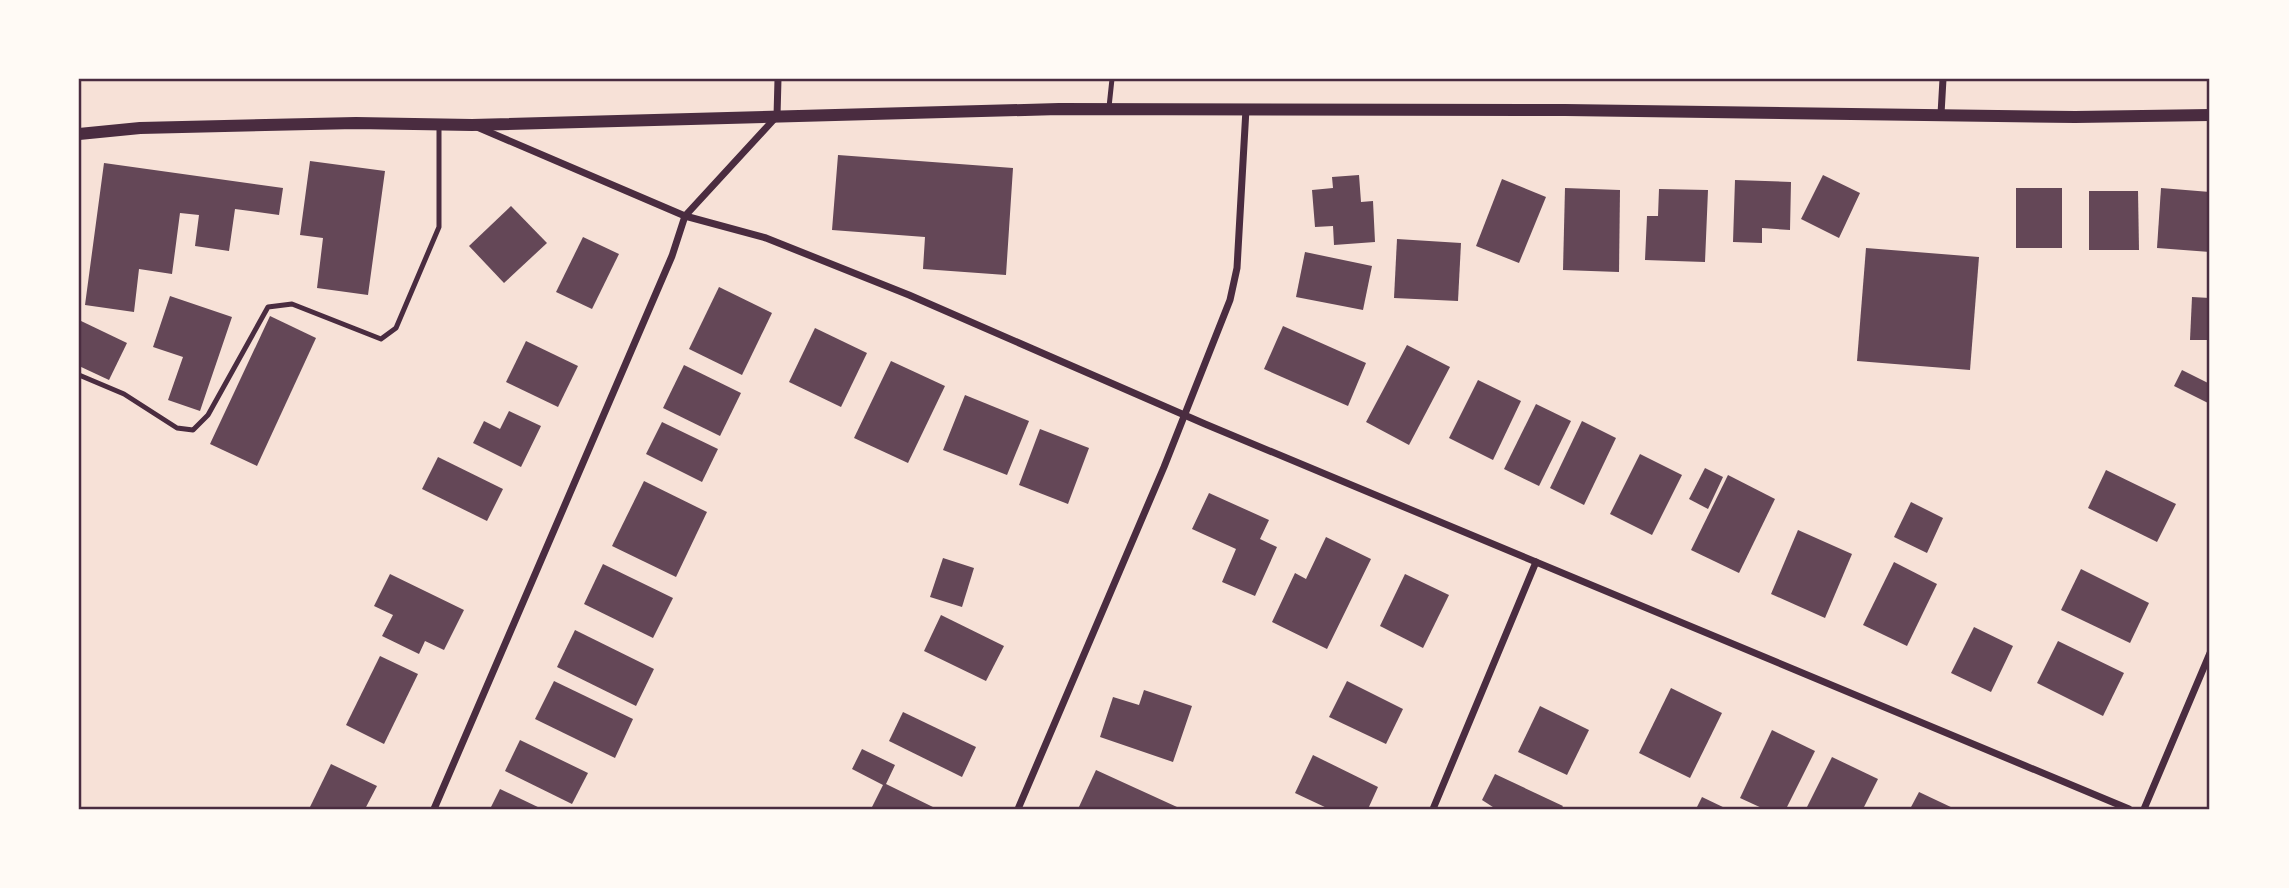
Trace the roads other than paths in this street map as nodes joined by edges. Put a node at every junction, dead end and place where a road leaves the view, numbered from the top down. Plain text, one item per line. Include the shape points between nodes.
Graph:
1 (778, 79) edge
2 (1112, 79) edge
3 (1943, 79) edge
4 (1108, 109) junction
5 (1246, 109) junction
6 (1941, 114) junction
7 (2210, 115) edge
8 (777, 117) junction
9 (439, 125) junction
10 (472, 125) junction
11 (79, 134) edge
12 (685, 216) junction
13 (79, 375) edge
14 (1184, 414) junction
15 (1536, 562) junction
16 (2210, 653) edge
17 (434, 809) edge
18 (1018, 809) edge
19 (1433, 809) edge
20 (2129, 809) edge
21 (2144, 809) edge

1 - 8 street
2 - 4 lane
3 - 6 street
4 - 5 street
4 - 8 street
5 - 6 street
5 - 14 street via 1237,268 1230,300
6 - 7 street
8 - 10 street
8 - 12 street
9 - 10 street
9 - 11 street via 140,128
9 - 13 lane via 439,227 396,328 381,339 292,304 268,307 208,415 193,430 177,428 124,394
10 - 12 street
12 - 14 street via 766,238
12 - 17 street
14 - 15 street
14 - 18 street
15 - 19 street
15 - 20 street
16 - 21 street

